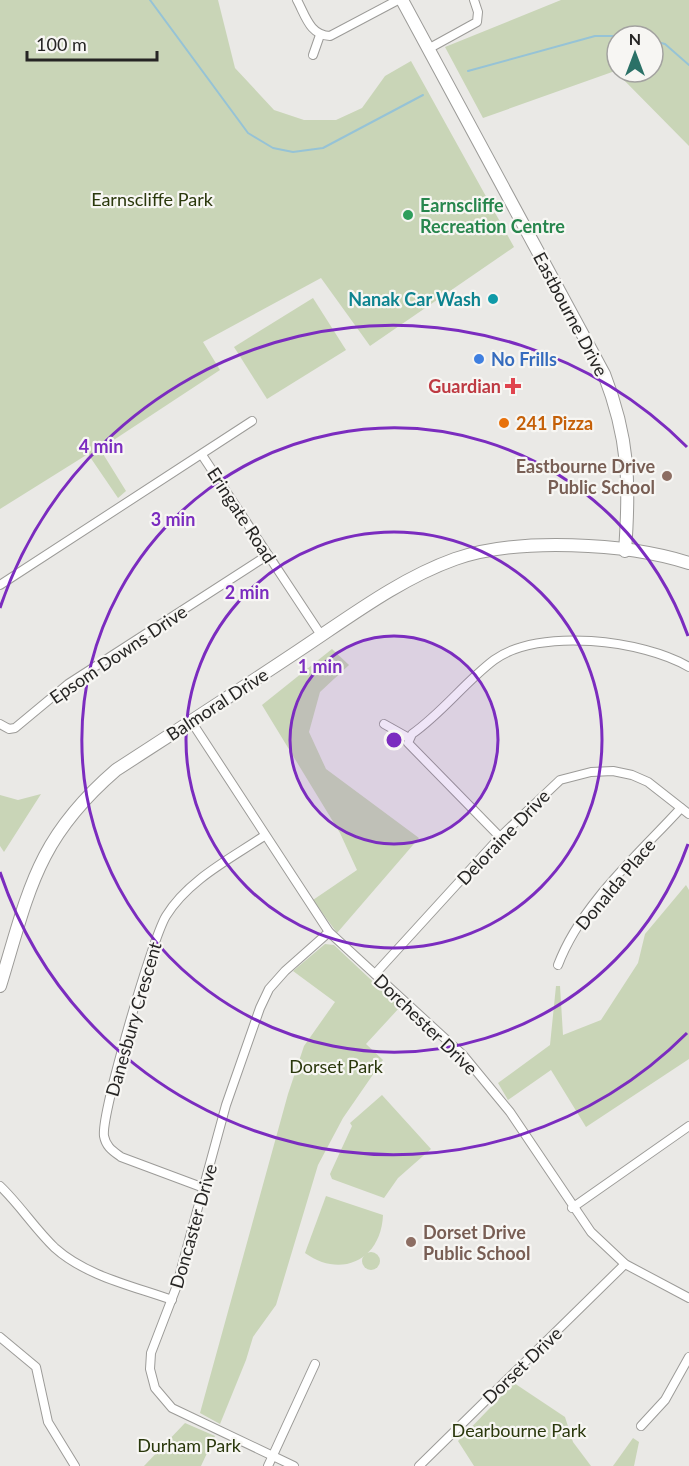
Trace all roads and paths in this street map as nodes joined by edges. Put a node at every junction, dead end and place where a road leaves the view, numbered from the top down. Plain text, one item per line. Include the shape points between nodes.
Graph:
1 (297, 0) edge
2 (400, 0) edge
3 (474, 0) edge
4 (320, 35) junction
5 (429, 49) junction
6 (314, 56) dead end
7 (252, 421) dead end
8 (202, 455) junction
9 (625, 551) junction
10 (268, 555) junction
11 (689, 563) edge
12 (0, 585) edge
13 (321, 635) junction
14 (689, 667) edge
15 (191, 721) junction
16 (0, 724) edge
17 (384, 724) dead end
18 (409, 738) junction
19 (681, 808) junction
20 (689, 814) edge
21 (264, 836) junction
22 (500, 837) junction
23 (329, 932) junction
24 (558, 965) dead end
25 (375, 974) junction
26 (0, 986) edge
27 (689, 1125) edge
28 (0, 1186) edge
29 (204, 1188) junction
30 (572, 1208) junction
31 (625, 1264) junction
32 (689, 1298) edge
33 (172, 1300) junction
34 (0, 1337) edge
35 (689, 1357) edge
36 (315, 1364) dead end
37 (641, 1426) dead end
38 (272, 1456) junction
39 (75, 1466) edge
40 (268, 1466) edge
41 (294, 1466) edge
42 (419, 1466) edge

1 - 4 street via 313,30
2 - 4 street via 330,36
2 - 5 street, Eastbourne Drive
3 - 5 street via 477,22
4 - 6 street
5 - 9 street, Eastbourne Drive via 612,395 627,458
7 - 8 street
8 - 10 street, Eringate Road
8 - 12 street
9 - 11 street, Balmoral Drive
9 - 13 street, Balmoral Drive via 538,545 507,547 455,559 403,584
10 - 13 street, Eringate Road
10 - 16 street, Epsom Downs Drive via 68,684 15,728
13 - 15 street, Balmoral Drive
14 - 18 street via 662,653 623,645 543,641 522,645 493,661
15 - 21 street, Dorchester Drive
15 - 26 street, Balmoral Drive via 116,770 88,794 63,824 35,873
17 - 18 street
18 - 22 street via 411,748
19 - 20 street, Deloraine Drive
19 - 22 street, Deloraine Drive via 648,782 632,775 591,772 560,780
19 - 24 street, Donalda Place via 599,898 566,943
21 - 23 street, Dorchester Drive
21 - 29 street, Danesbury Crescent via 197,881 166,916 105,1115 105,1139 110,1149 121,1157
22 - 25 street, Deloraine Drive
23 - 25 street, Dorchester Drive
23 - 29 street, Doncaster Drive via 269,989 239,1062
25 - 30 street, Dorchester Drive via 463,1055 496,1093
27 - 30 street
28 - 33 street via 55,1248 75,1262
29 - 33 street, Doncaster Drive
30 - 31 street, Dorchester Drive
31 - 32 street, Dorchester Drive
31 - 42 street, Dorset Drive
33 - 38 street, Doncaster Drive via 151,1353 155,1388 172,1408
34 - 39 street via 36,1367 48,1422
35 - 37 street via 665,1400
36 - 38 street
38 - 40 street
38 - 41 street, Doncaster Drive

